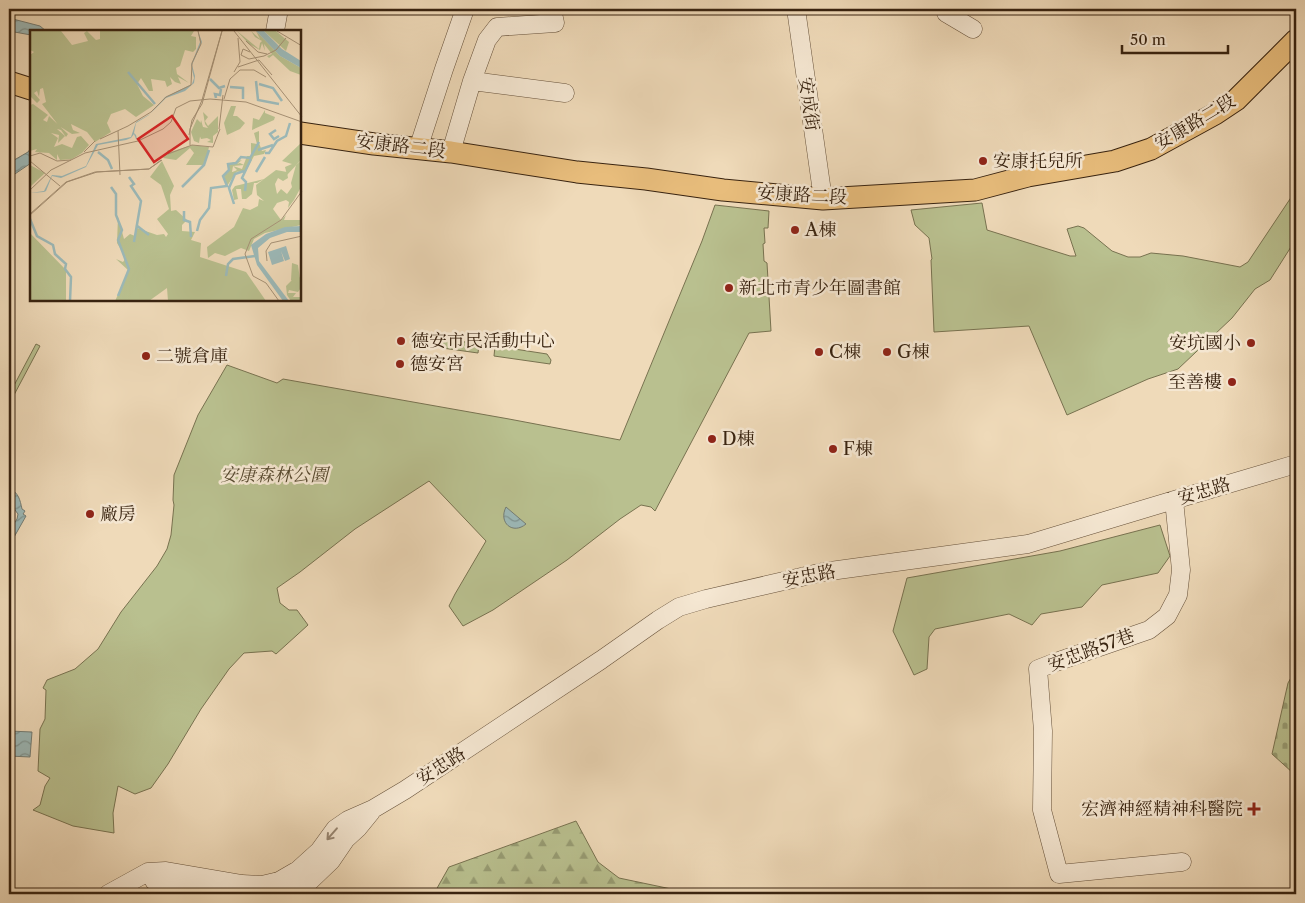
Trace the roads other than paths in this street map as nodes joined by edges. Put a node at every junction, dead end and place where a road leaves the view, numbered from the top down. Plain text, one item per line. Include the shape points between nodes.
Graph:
1 (279, 9) edge
2 (465, 9) edge
3 (796, 9) edge
4 (945, 9) edge
5 (554, 16) edge
6 (973, 29) dead end
7 (275, 30) edge
8 (1296, 40) edge
9 (472, 81) junction
10 (9, 82) edge
11 (30, 89) edge
12 (565, 92) dead end
13 (301, 133) edge
14 (418, 149) junction
15 (451, 152) junction
16 (823, 200) junction
17 (1296, 464) edge
18 (1174, 500) junction
19 (373, 809) junction
20 (1182, 862) dead end
21 (126, 884) junction
22 (108, 894) edge
23 (222, 894) edge
24 (287, 894) edge

1 - 7 street
2 - 14 street
3 - 16 street, 安成街
4 - 6 street via 946,13
5 - 9 street via 497,27 487,40
8 - 16 main road, 安康路二段 via 1236,100 1151,149 1115,160 1028,176 975,190
9 - 12 street
9 - 15 street
10 - 11 main road
13 - 14 main road, 安康路二段
14 - 15 main road, 安康路二段
15 - 16 main road, 安康路二段 via 577,172
17 - 18 street, 安忠路
18 - 19 street, 安忠路 via 1028,544 823,572 679,607
18 - 20 street, 安忠路57巷 via 1180,570 1178,595 1166,616 1149,630 1038,669 1043,731 1042,810 1059,874
19 -> 21 street, 安忠路 via 335,829 319,851 298,870 279,881 262,885 242,884 166,871 148,872
19 - 24 street, 安忠路 via 331,861 309,882
21 - 22 street, 安忠路
21 - 23 street, 安忠路 via 166,882

